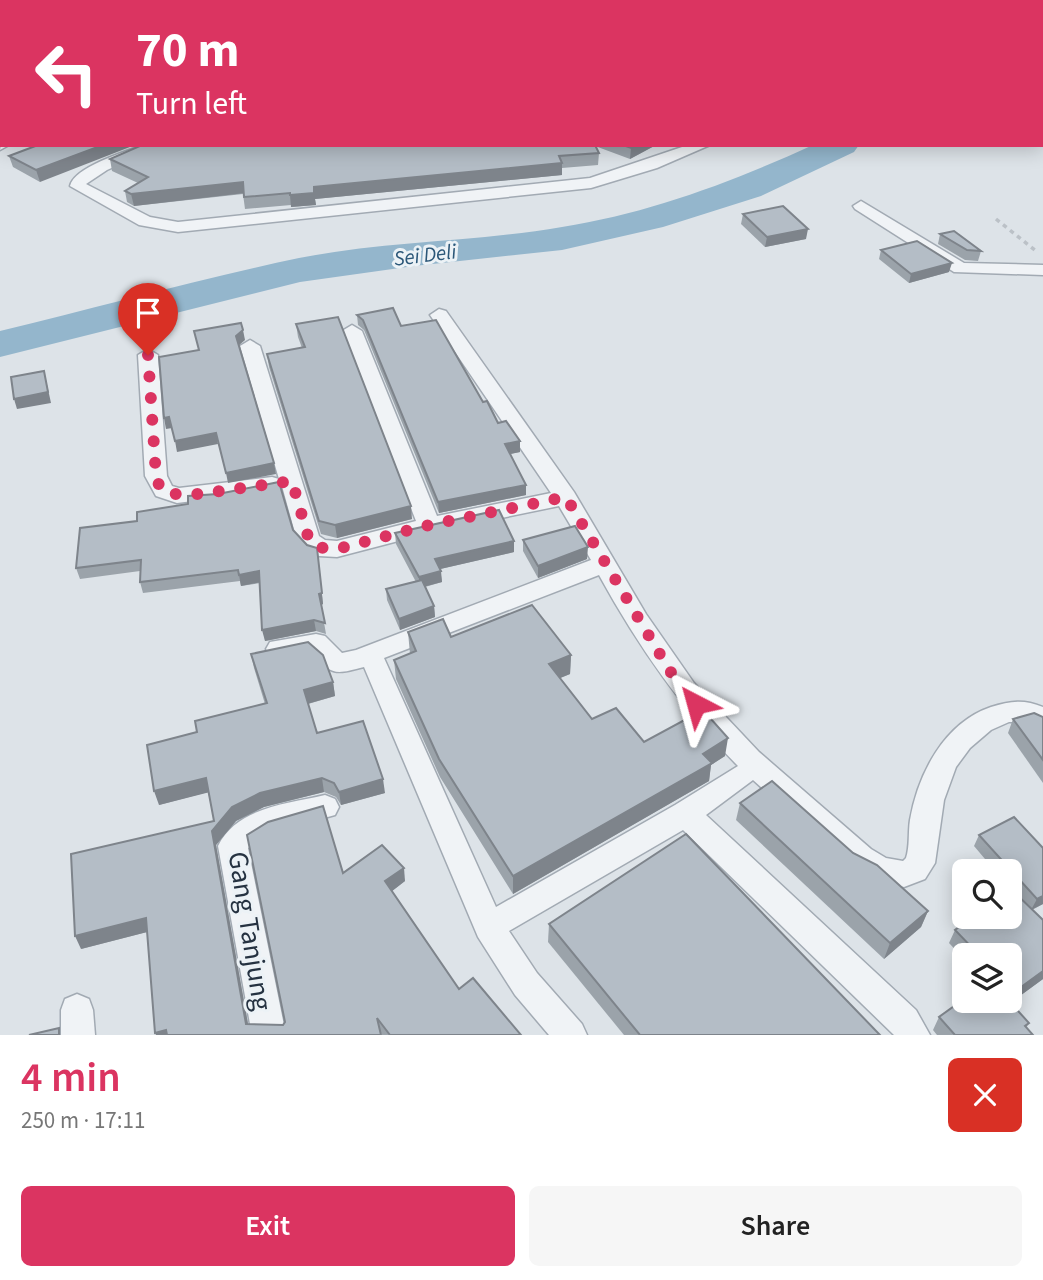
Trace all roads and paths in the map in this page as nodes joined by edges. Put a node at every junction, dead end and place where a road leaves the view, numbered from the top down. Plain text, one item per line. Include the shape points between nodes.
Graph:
1 (152, 147) edge
2 (698, 147) edge
3 (861, 205) dead end
4 (996, 219) dead end
5 (1043, 258) edge
6 (1043, 270) edge
7 (439, 315) dead end
8 (352, 331) dead end
9 (250, 346) dead end
10 (148, 355) dead end
11 (292, 481) junction
12 (566, 497) junction
13 (429, 525) junction
14 (604, 564) junction
15 (263, 653) edge
16 (376, 665) dead end
17 (1043, 721) edge
18 (751, 772) junction
19 (325, 807) edge
20 (685, 814) junction
21 (489, 927) junction
22 (269, 1035) edge
23 (570, 1035) edge
24 (913, 1035) edge

1 - 2 street via 90,173 78,182 80,190 145,221 178,227 591,183
3 - 6 street via 966,270
4 - 5 path
7 - 12 street
8 - 13 street
9 - 11 street
10 - 11 street via 156,476 164,491 177,496
11 - 13 street via 309,540 319,548 337,549
12 - 13 street
12 - 14 street
14 - 15 street via 337,664 316,643
14 - 18 street via 684,690
16 - 21 street
17 - 18 street via 1017,710 987,718 964,734 933,788 922,858 913,872 903,874 865,862
18 - 20 street
19 - 22 street, Gang Tanjung via 252,826 233,846
20 - 21 street
20 - 24 street via 904,1021
21 - 23 street via 526,984

